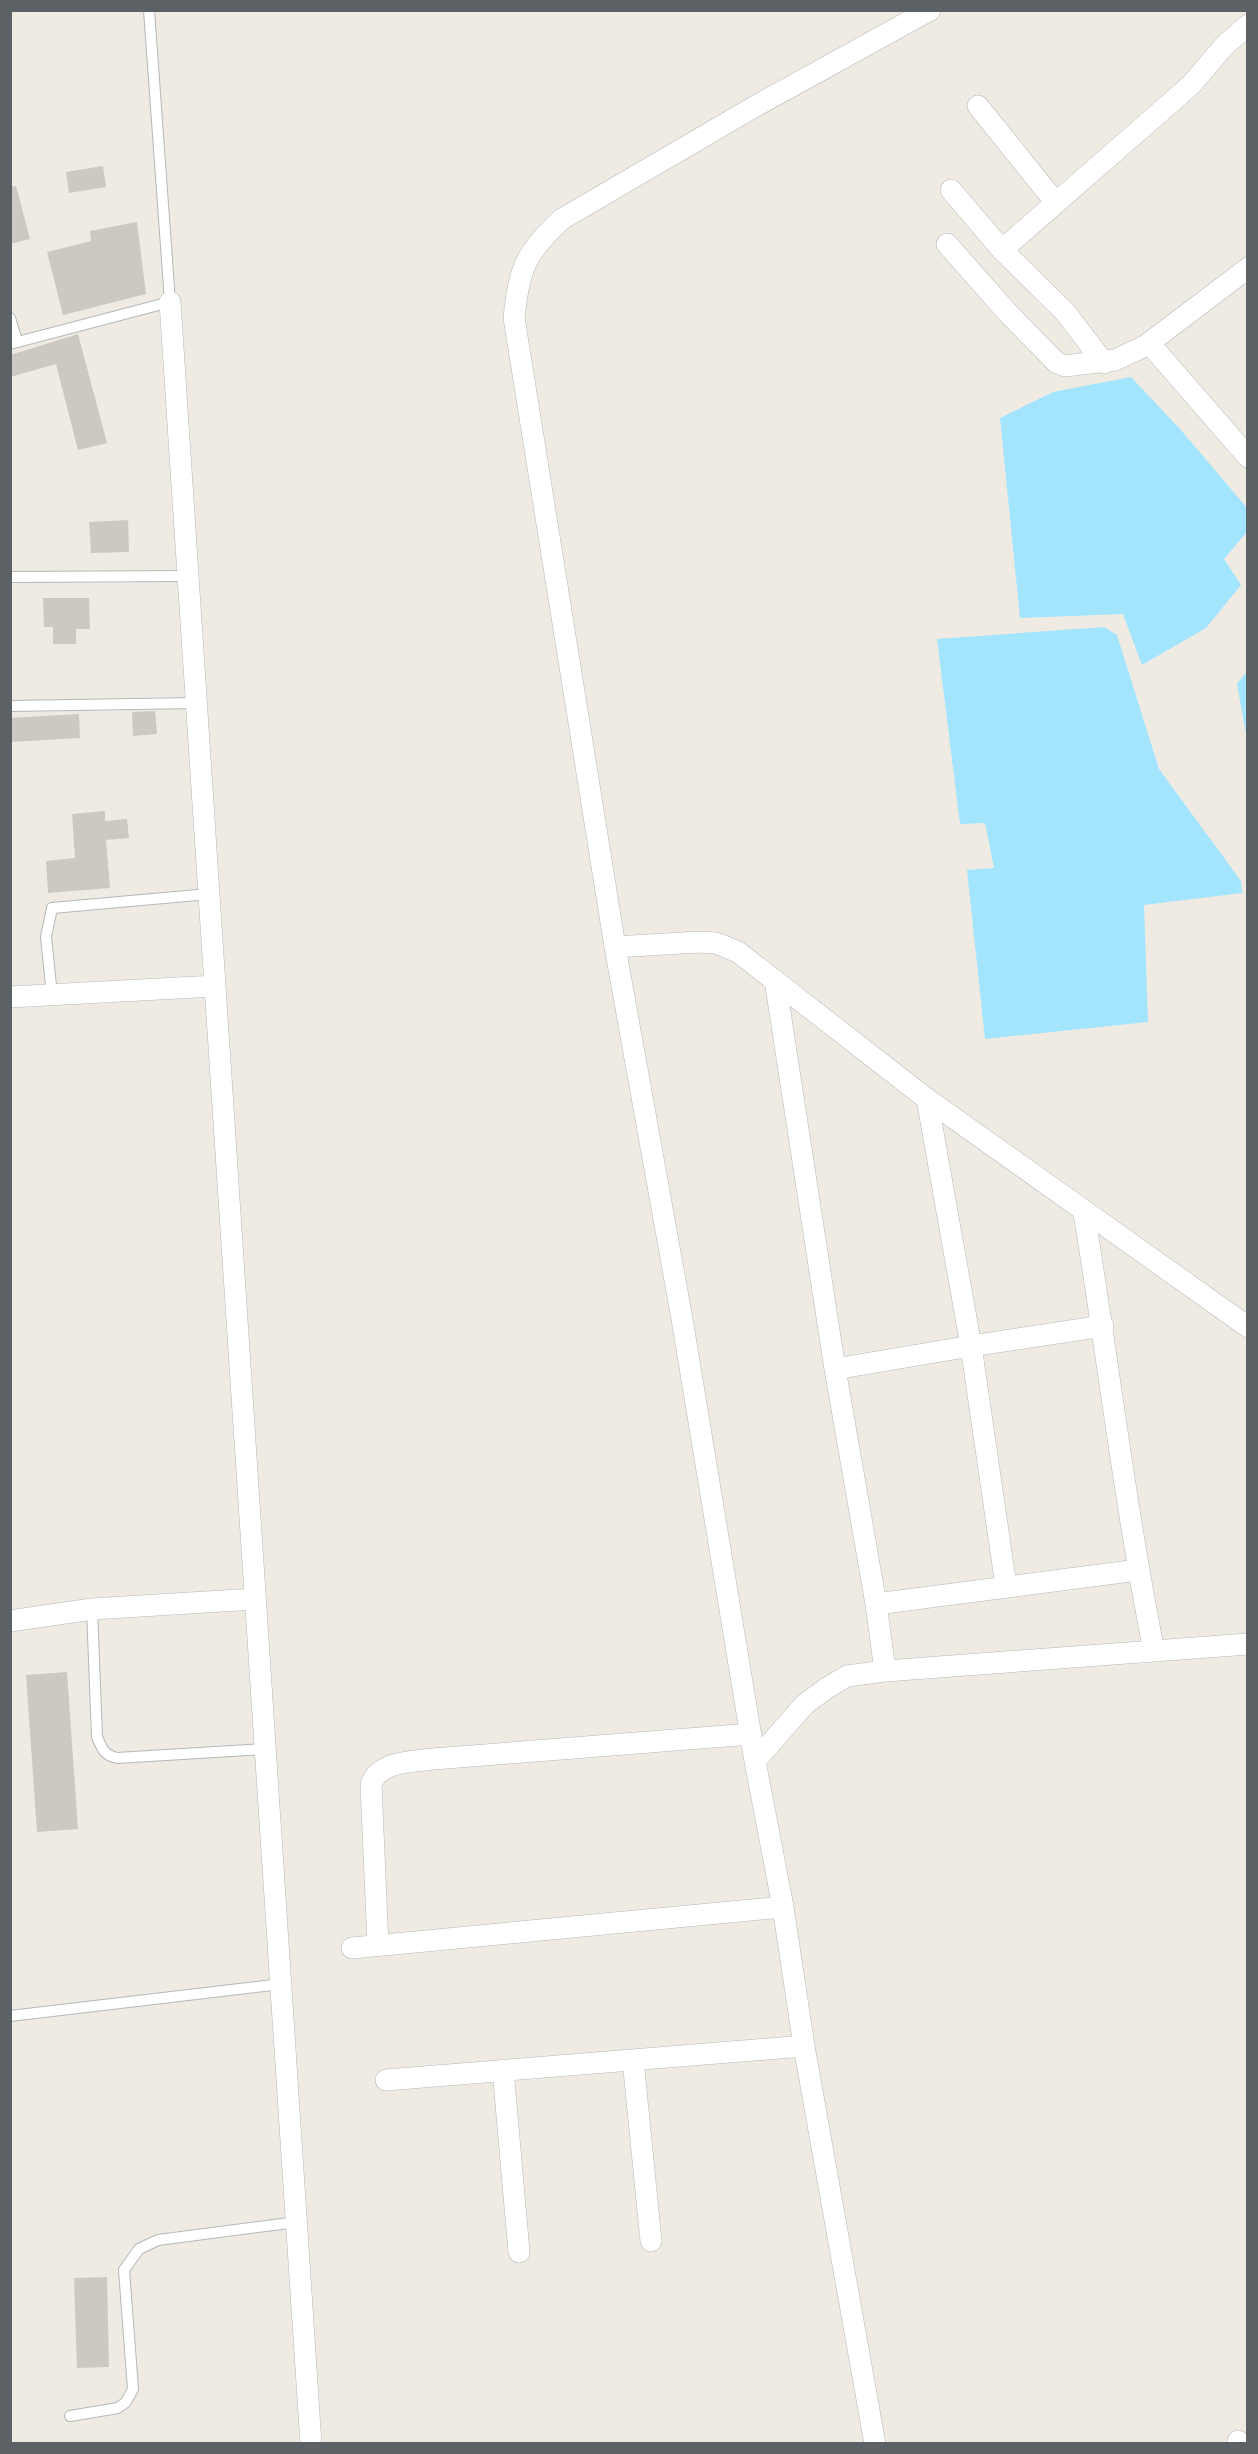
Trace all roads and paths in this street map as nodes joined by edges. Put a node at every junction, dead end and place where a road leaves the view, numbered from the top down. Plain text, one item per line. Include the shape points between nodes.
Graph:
1 (150, 10) edge
2 (930, 10) edge
3 (1248, 25) edge
4 (978, 106) dead end
5 (951, 189) dead end
6 (1056, 203) junction
7 (947, 244) dead end
8 (1002, 250) junction
9 (1248, 268) edge
10 (170, 302) junction
11 (10, 318) edge
12 (14, 343) edge
13 (1149, 343) junction
14 (1104, 363) junction
15 (1248, 457) edge
16 (188, 576) junction
17 (10, 577) edge
18 (197, 703) junction
19 (10, 706) edge
20 (209, 894) junction
21 (615, 947) junction
22 (774, 980) junction
23 (215, 986) junction
24 (52, 995) junction
25 (10, 997) edge
26 (927, 1099) junction
27 (1083, 1213) junction
28 (1103, 1326) junction
29 (1248, 1327) edge
30 (971, 1346) junction
31 (835, 1369) junction
32 (1138, 1570) junction
33 (1006, 1586) junction
34 (255, 1599) junction
35 (876, 1604) junction
36 (92, 1609) junction
37 (10, 1621) edge
38 (1248, 1644) edge
39 (1154, 1651) junction
40 (885, 1671) junction
41 (751, 1734) junction
42 (266, 1749) junction
43 (755, 1761) junction
44 (783, 1907) junction
45 (378, 1945) junction
46 (352, 1948) dead end
47 (281, 1984) junction
48 (10, 2016) edge
49 (804, 2046) junction
50 (633, 2060) junction
51 (503, 2070) junction
52 (386, 2080) dead end
53 (297, 2222) junction
54 (651, 2241) dead end
55 (519, 2252) dead end
56 (70, 2416) dead end
57 (311, 2444) edge
58 (875, 2444) edge

1 - 10 lane
2 - 21 street via 562,219 539,240 524,264 513,318
3 - 6 street via 1224,46 1191,86
4 - 6 street
5 - 8 street
6 - 8 street
7 - 14 street via 1057,363
8 - 14 street via 1065,312
9 - 13 street
10 - 12 lane
10 - 16 street
11 - 12 lane
13 - 14 street
13 - 15 street
16 - 17 lane
16 - 18 street
18 - 19 lane
18 - 20 street
20 - 23 street
20 - 24 lane via 52,908 46,937
21 - 22 street via 716,943 738,952
21 - 41 street
22 - 26 street
22 - 31 street
23 - 24 street
23 - 34 street
24 - 25 street
26 - 27 street
26 - 30 street
27 - 28 street
27 - 29 street
28 - 30 street
28 - 32 street
30 - 31 street
30 - 33 street
31 - 35 street
32 - 33 street
32 - 39 street
33 - 35 street
34 - 36 street
34 - 42 street
35 - 40 street
36 - 37 street
36 - 42 lane via 97,1737 103,1751 117,1758
38 - 39 street
39 - 40 street
40 - 43 street via 847,1676 827,1688 805,1704
41 - 43 street
41 - 45 street via 433,1759 382,1769 374,1775 371,1785
42 - 47 street
43 - 44 street
44 - 45 street
44 - 49 street
45 - 46 street
47 - 48 lane
47 - 53 street
49 - 50 street
49 - 58 street
50 - 51 street
50 - 54 street
51 - 52 street
51 - 55 street
53 - 56 lane via 158,2240 139,2249 124,2270 133,2389 118,2408
53 - 57 street

